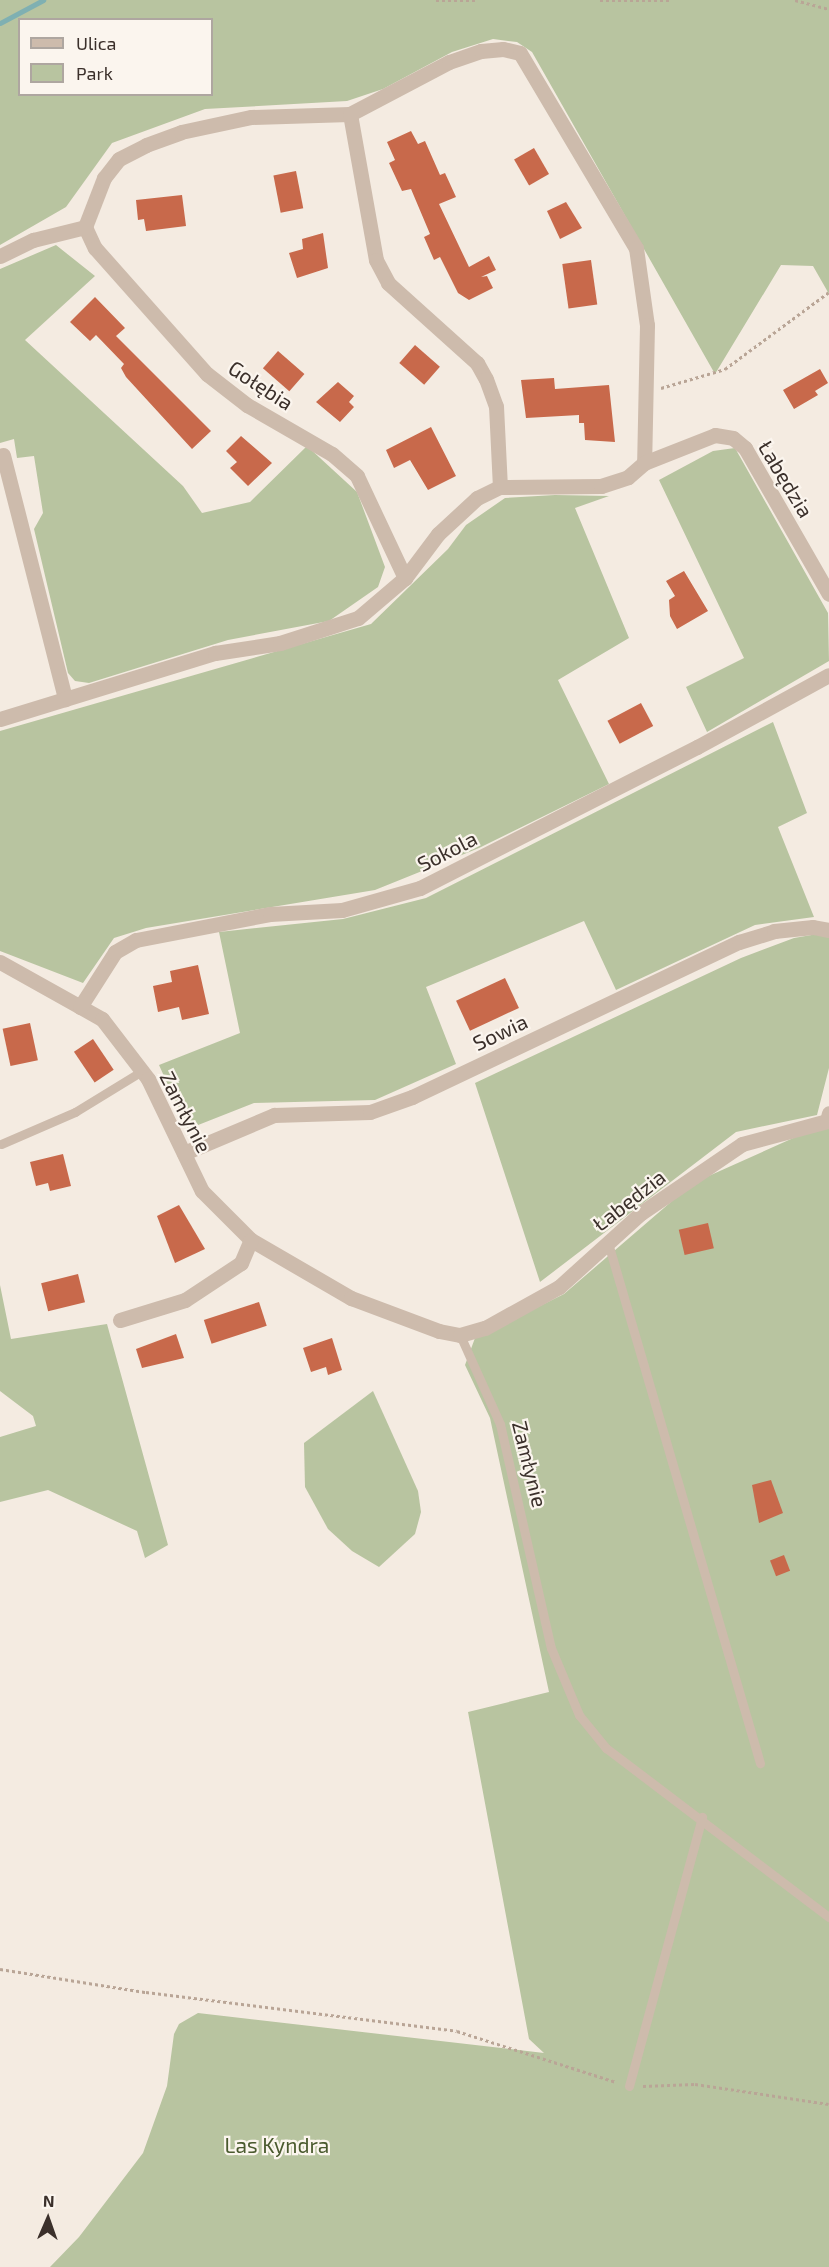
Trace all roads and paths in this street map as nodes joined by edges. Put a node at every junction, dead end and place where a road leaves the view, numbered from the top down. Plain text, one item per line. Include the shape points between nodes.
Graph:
1 (436, 0) edge
2 (476, 0) edge
3 (600, 0) edge
4 (672, 0) edge
5 (795, 0) edge
6 (829, 9) edge
7 (350, 114) junction
8 (85, 227) junction
9 (0, 256) edge
10 (829, 292) edge
11 (646, 391) junction
12 (3, 456) dead end
13 (644, 463) junction
14 (500, 488) junction
15 (405, 578) junction
16 (829, 594) edge
17 (829, 675) edge
18 (65, 699) junction
19 (0, 719) edge
20 (829, 930) edge
21 (0, 962) edge
22 (80, 1007) junction
23 (142, 1071) junction
24 (829, 1113) edge
25 (2, 1144) dead end
26 (184, 1153) junction
27 (251, 1240) junction
28 (608, 1243) junction
29 (120, 1320) dead end
30 (460, 1335) junction
31 (760, 1763) dead end
32 (702, 1817) junction
33 (829, 1917) edge
34 (0, 1969) edge
35 (629, 2086) junction
36 (829, 2104) edge

1 - 2 path
3 - 4 path
5 - 6 path
7 - 8 street via 251,117 181,132 146,145 119,159 104,178
7 - 11 street via 448,62 481,51 503,49 520,53 636,248 644,286
7 - 14 street via 376,260 388,283 477,363 486,379 496,406
8 - 9 street via 33,240
8 - 15 street, Gołębia via 95,248 207,374 247,405 332,454 357,476
10 - 11 path via 725,369
11 - 13 street
12 - 18 street
13 - 14 street, Łabędzia via 628,477 601,486
13 - 16 street, Łabędzia via 715,435 732,438 745,448
14 - 15 street via 477,498 438,534
15 - 18 street via 358,618 280,643 215,653
17 - 22 street, Sokola via 420,888 342,910 270,914 136,940 115,952
18 - 19 street
20 - 26 street, Sowia via 813,927 774,931 739,942 412,1097 370,1112 274,1115
21 - 22 street, Zamłynie
22 - 23 street, Zamłynie via 102,1019
23 - 25 lane, Zamłynie via 75,1112
23 - 26 street, Zamłynie
24 - 28 street, Łabędzia via 827,1121 742,1144 641,1214
26 - 27 street, Zamłynie via 202,1191
27 - 29 street via 240,1263 185,1300
27 - 30 street, Zamłynie via 351,1298
28 - 30 street, Łabędzia via 559,1287 485,1328
28 - 31 lane
30 - 32 lane, Zamłynie via 500,1424 551,1648 579,1715 606,1748
32 - 33 lane, Zamłynie
32 - 35 lane
34 - 35 path via 146,1992 457,2031
35 - 36 path via 695,2084

